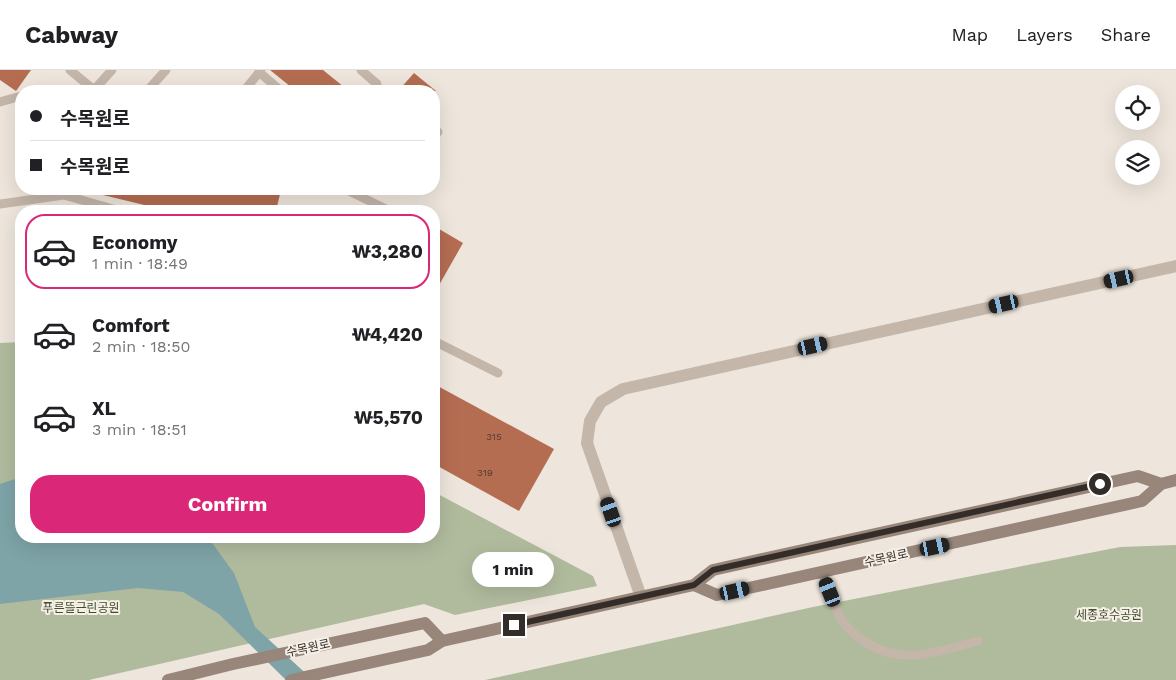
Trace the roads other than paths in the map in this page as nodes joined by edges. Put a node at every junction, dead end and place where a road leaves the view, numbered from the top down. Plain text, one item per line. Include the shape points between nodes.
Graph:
1 (70, 70) edge
2 (112, 70) edge
3 (166, 70) edge
4 (361, 70) edge
5 (260, 71) edge
6 (376, 84) dead end
7 (87, 85) edge
8 (99, 85) edge
9 (153, 85) edge
10 (249, 85) edge
11 (275, 85) edge
12 (15, 98) edge
13 (0, 102) edge
14 (64, 195) edge
15 (64, 195) edge
16 (357, 195) edge
17 (0, 204) edge
18 (99, 205) edge
19 (378, 205) edge
20 (1176, 266) edge
21 (440, 345) edge
22 (498, 373) dead end
23 (1176, 480) edge
24 (1161, 484) junction
25 (822, 572) junction
26 (694, 585) junction
27 (641, 597) junction
28 (442, 641) junction
29 (978, 641) dead end
30 (168, 680) edge
31 (291, 680) edge

1 - 7 lane
2 - 8 lane
3 - 9 lane
4 - 6 lane
5 - 10 lane
5 - 11 lane
12 - 13 lane
14 - 17 lane
15 - 18 lane
16 - 19 lane
20 - 27 street via 622,389 601,402 590,421 587,443
21 - 22 lane
23 - 24 street, 수목원로
24 - 25 street, 수목원로 via 1142,501
24 - 26 street, 수목원로 via 1138,476 713,570
25 - 26 street, 수목원로 via 717,595
25 - 29 lane via 841,618 860,640 874,647 895,655 920,656
26 - 27 street, 수목원로
27 - 28 street, 수목원로
28 - 30 street, 수목원로 via 425,623
28 - 31 street, 수목원로 via 428,650

